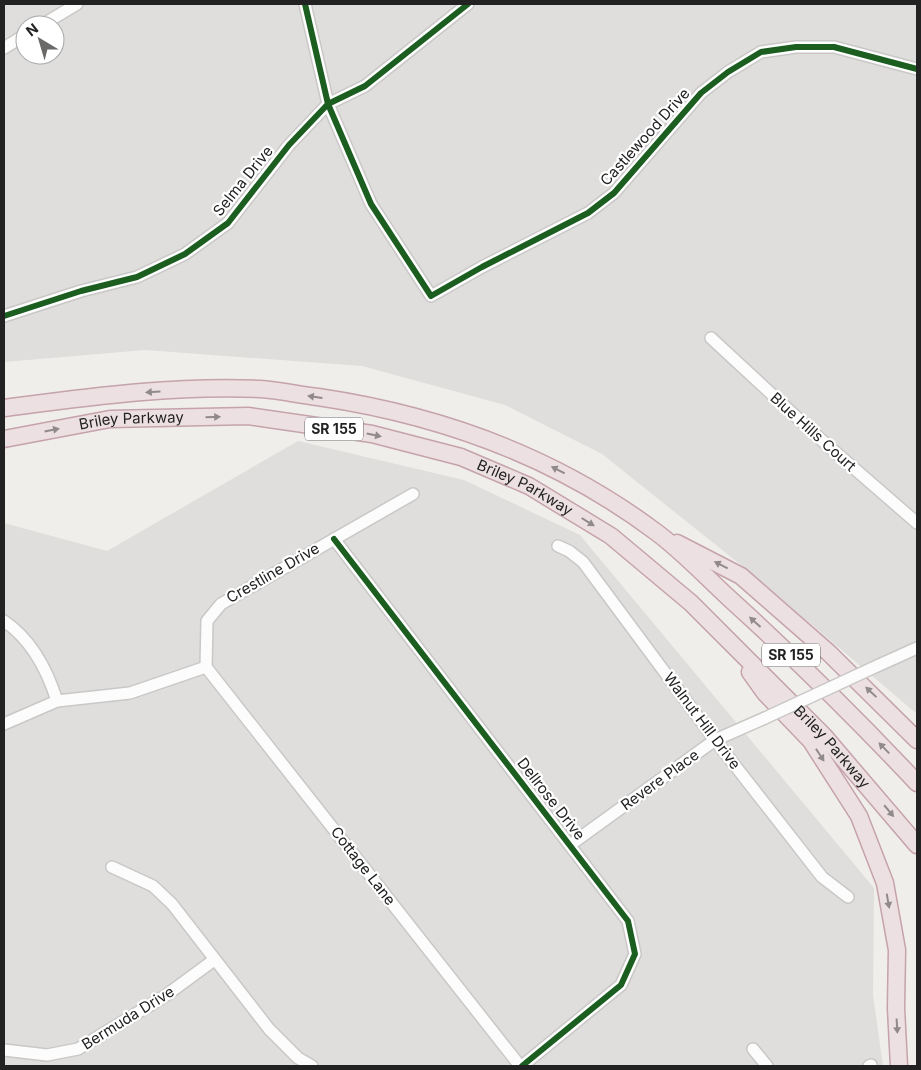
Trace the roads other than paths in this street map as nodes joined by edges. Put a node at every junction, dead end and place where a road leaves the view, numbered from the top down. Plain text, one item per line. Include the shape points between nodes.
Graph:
1 (78, 4) edge
2 (305, 4) edge
3 (468, 4) edge
4 (59, 15) edge
5 (15, 41) edge
6 (4, 48) edge
7 (917, 70) edge
8 (328, 104) junction
9 (4, 316) edge
10 (711, 338) dead end
11 (4, 408) edge
12 (4, 439) edge
13 (413, 494) dead end
14 (917, 523) edge
15 (658, 533) junction
16 (334, 538) junction
17 (558, 546) dead end
18 (4, 621) edge
19 (724, 635) junction
20 (917, 648) edge
21 (206, 667) junction
22 (57, 701) junction
23 (4, 724) edge
24 (715, 740) junction
25 (917, 740) edge
26 (917, 783) edge
27 (570, 845) junction
28 (917, 845) edge
29 (112, 867) dead end
30 (848, 897) dead end
31 (214, 960) junction
32 (753, 1049) dead end
33 (4, 1050) edge
34 (312, 1066) edge
35 (521, 1066) edge
36 (767, 1066) edge
37 (899, 1066) edge

1 - 4 street
2 - 8 street
3 - 8 street, Selma Drive via 365,86
5 - 6 street
7 - 8 street, Castlewood Drive via 834,47 796,47 761,52 701,93 614,193 588,213 431,296 371,204
8 - 9 street, Selma Drive via 289,145 228,223 185,254 137,277
10 - 14 street, Blue Hills Court
15 -> 11 highway, Briley Parkway / SR 155 via 558,469 491,440 413,415 345,401 262,389 190,389 111,394
12 -> 19 highway, Briley Parkway / SR 155 via 110,419 248,416 372,434 461,457 529,486 612,536
13 - 16 street, Crestline Drive
25 -> 15 highway via 829,653 741,576
26 -> 15 highway, Briley Parkway / SR 155 via 802,665
16 - 21 street, Crestline Drive via 220,604 207,621
16 - 27 street, Dellrose Drive
17 - 24 street, Walnut Hill Drive via 569,550 583,562
18 - 22 street via 18,630 34,651 49,677
19 -> 28 highway, Briley Parkway / SR 155 via 824,736
19 -> 37 highway via 766,692 811,741 859,816 885,883 897,950
20 - 24 street, Revere Place, bridge
21 - 22 street via 130,693
21 - 35 street, Cottage Lane
22 - 23 street
24 - 27 street, Revere Place
24 - 30 street, Walnut Hill Drive via 822,877
27 - 35 street, Dellrose Drive via 628,921 635,954 620,985
29 - 31 street via 153,886 172,904
31 - 33 street, Bermuda Drive via 165,996 78,1049 47,1055
31 - 34 street via 268,1029 298,1058
32 - 36 street

